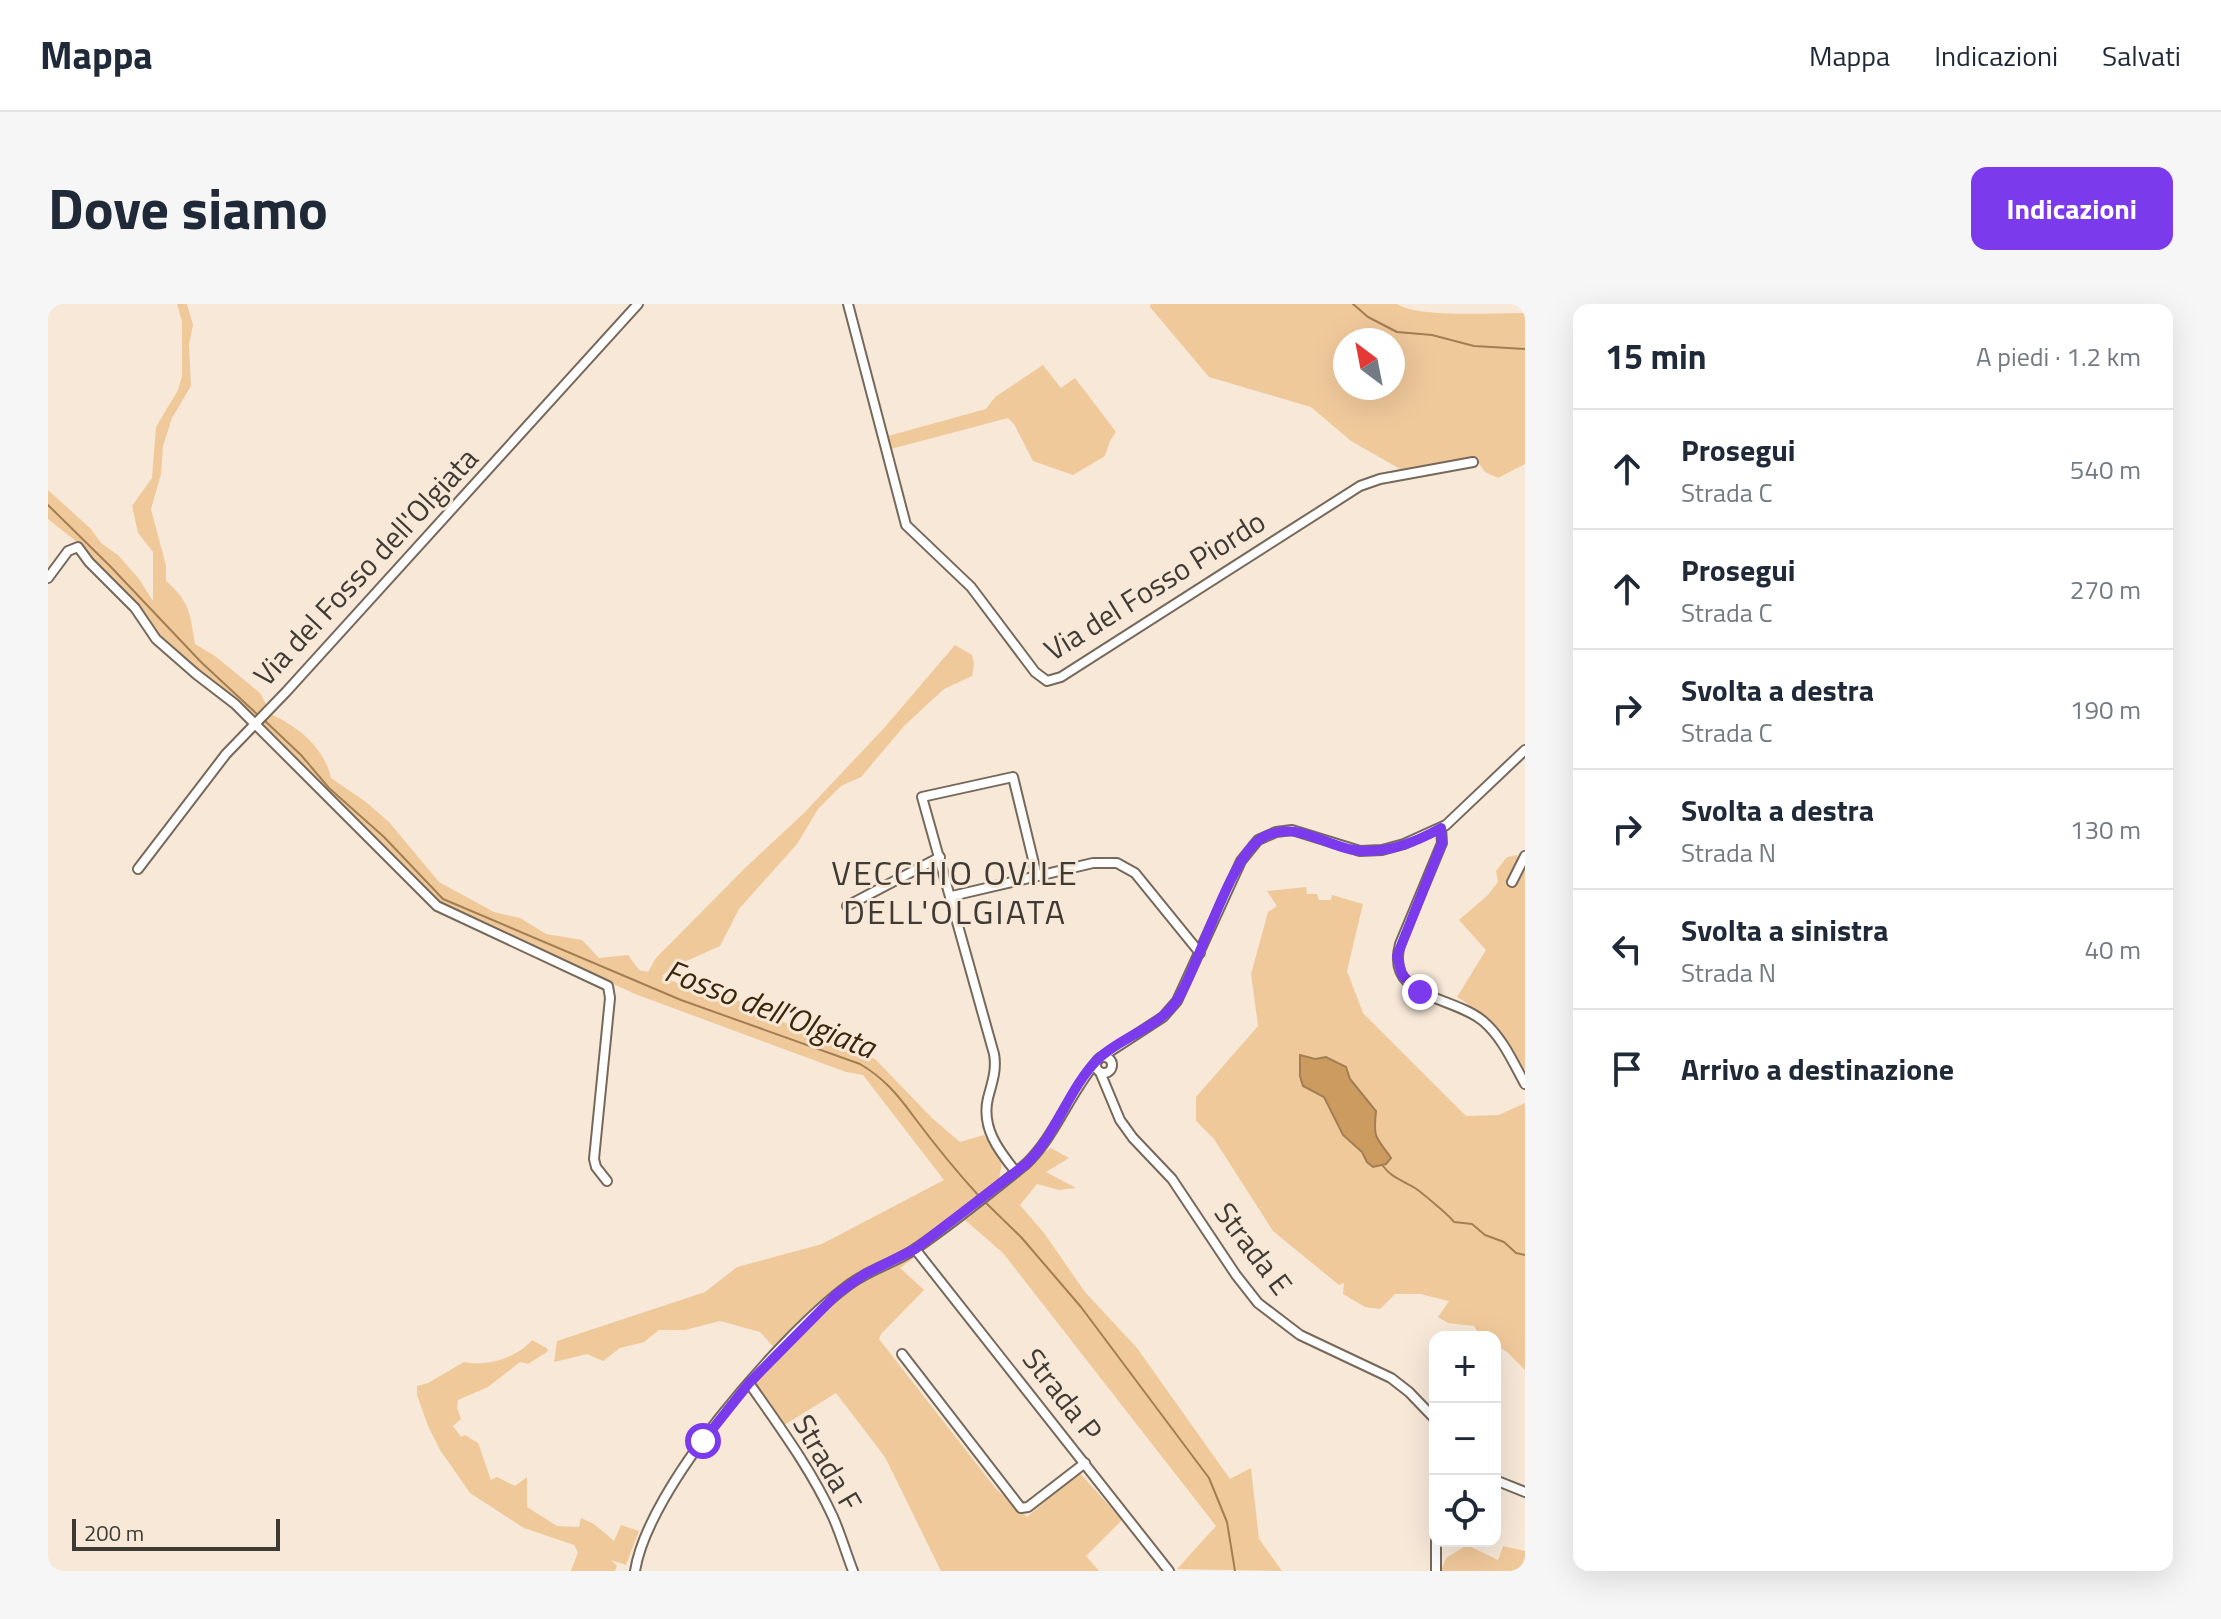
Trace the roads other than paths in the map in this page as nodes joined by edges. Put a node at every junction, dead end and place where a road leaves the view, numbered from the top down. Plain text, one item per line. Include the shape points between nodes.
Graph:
1 (638, 304) edge
2 (848, 304) edge
3 (1473, 462) dead end
4 (48, 578) edge
5 (258, 719) junction
6 (1523, 756) edge
7 (1441, 828) junction
8 (1525, 856) edge
9 (940, 857) junction
10 (138, 869) dead end
11 (1037, 876) junction
12 (1512, 882) dead end
13 (952, 896) junction
14 (847, 906) dead end
15 (1200, 953) junction
16 (1125, 1041) junction
17 (1099, 1065) junction
18 (1112, 1067) junction
19 (1525, 1084) edge
20 (1108, 1094) junction
21 (1016, 1172) junction
22 (607, 1181) dead end
23 (915, 1249) junction
24 (902, 1354) dead end
25 (749, 1383) junction
26 (1429, 1413) edge
27 (1085, 1463) junction
28 (1501, 1482) edge
29 (1525, 1492) edge
30 (1436, 1547) edge
31 (635, 1571) edge
32 (853, 1571) edge
33 (1169, 1571) edge
34 (1436, 1571) edge

1 - 5 street, Via del Fosso dell'Olgiata
2 - 3 street, Via del Fosso Piordo via 906,525 966,581 1047,681 1061,677 1360,486
4 - 5 street via 68,551 78,547 135,608 156,639
5 - 10 street, Via del Fosso dell'Olgiata
5 - 22 street via 437,906 608,986 594,1159
6 - 7 street
7 - 15 street via 1370,851 1295,830 1267,835 1242,858
7 - 19 street via 1442,843 1400,944 1398,968 1420,992 1459,1005 1485,1023
8 - 12 street
9 - 11 street via 922,797 1013,777
9 - 13 street
9 - 14 street
11 - 13 street
11 - 15 street via 1093,863 1122,865 1138,876
13 - 21 street via 995,1057 987,1125
15 - 16 street via 1173,1006
16 - 17 street
16 - 18 street
17 - 18 street via 1107,1072
17 - 18 street via 1110,1059
17 - 20 street, Strada E
17 - 21 street via 1085,1076 1041,1147
18 - 20 street
20 - 26 street, Strada E via 1126,1130 1172,1179 1263,1307 1300,1335 1391,1378
21 - 23 street
23 - 25 street via 845,1288
23 - 27 street, Strada P
24 - 27 street via 1022,1508
25 - 31 street via 666,1496
25 - 32 street, Strada F via 823,1498
27 - 33 street, Strada P
28 - 29 street
30 - 34 street

